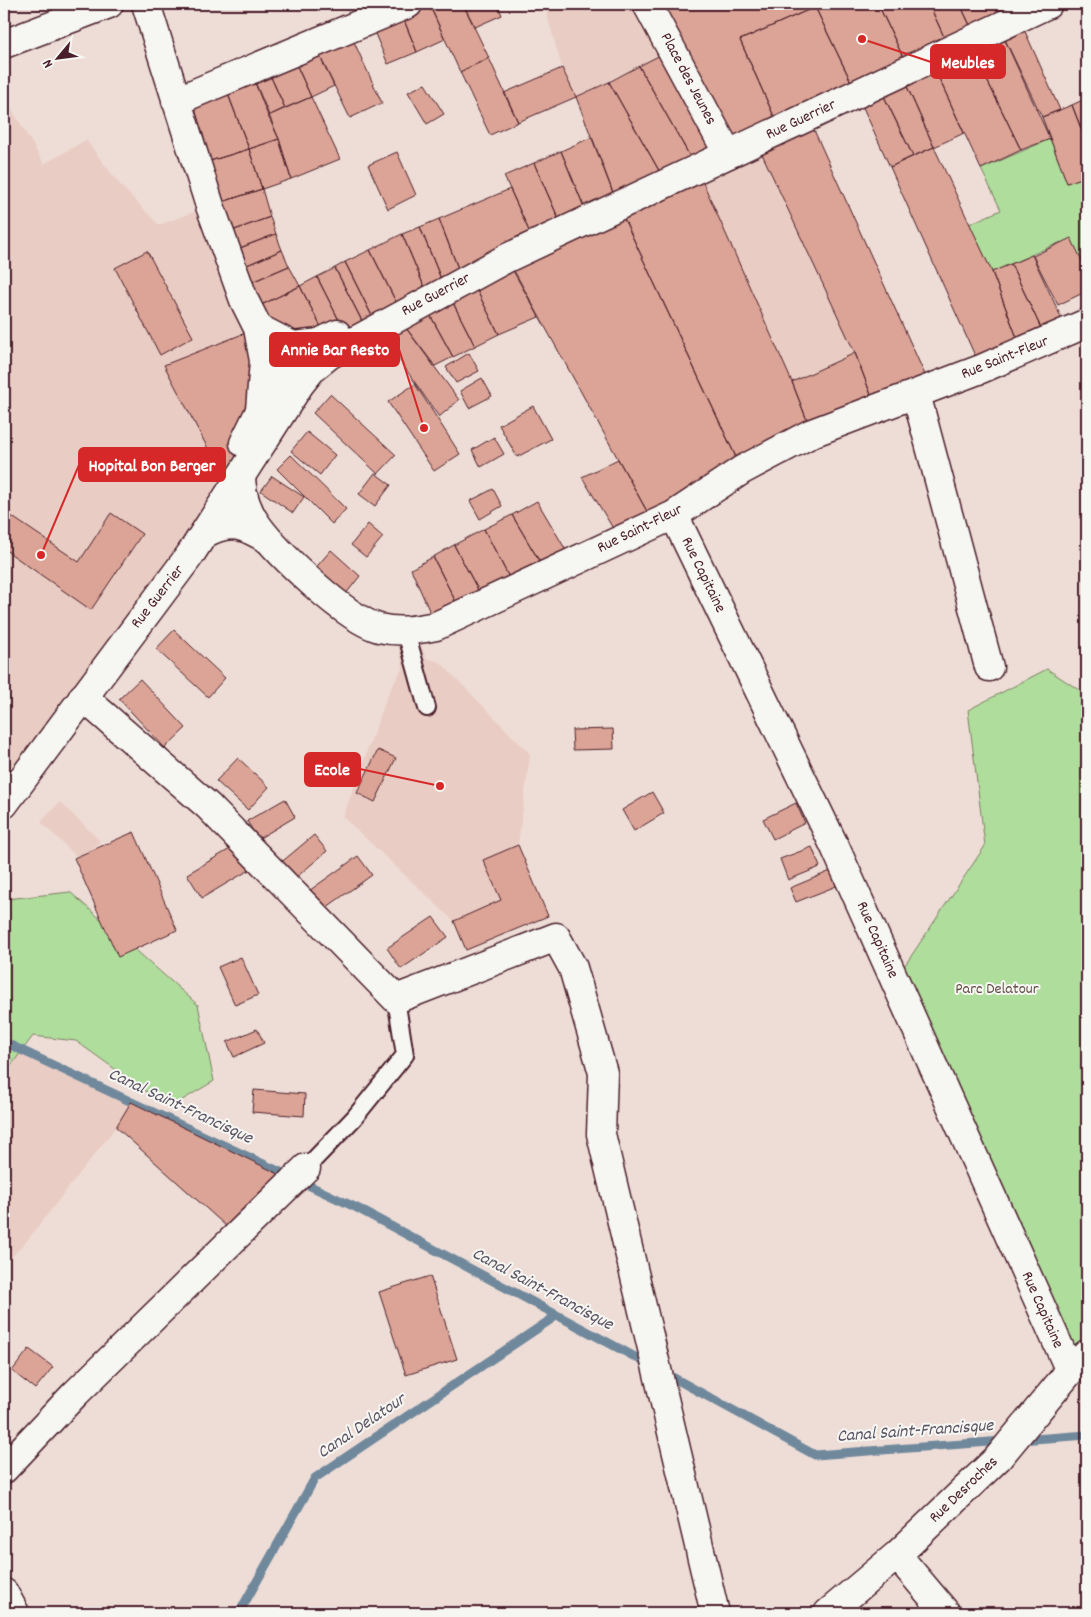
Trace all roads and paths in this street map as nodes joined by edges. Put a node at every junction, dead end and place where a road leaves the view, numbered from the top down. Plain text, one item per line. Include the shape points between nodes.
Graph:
1 (109, 4) edge
2 (146, 4) edge
3 (408, 4) edge
4 (647, 4) edge
5 (1048, 4) edge
6 (4, 44) edge
7 (176, 101) junction
8 (728, 154) junction
9 (507, 258) junction
10 (1087, 322) edge
11 (258, 328) junction
12 (320, 343) junction
13 (916, 394) junction
14 (260, 410) junction
15 (241, 479) junction
16 (674, 515) junction
17 (204, 534) junction
18 (273, 542) junction
19 (134, 627) junction
20 (406, 632) junction
21 (989, 667) dead end
22 (84, 697) junction
23 (428, 708) dead end
24 (4, 804) edge
25 (396, 999) junction
26 (306, 1168) joint
27 (1078, 1362) edge
28 (4, 1469) edge
29 (897, 1555) junction
30 (4, 1593) edge
31 (16, 1613) edge
32 (715, 1613) edge
33 (828, 1613) edge
34 (946, 1613) edge

1 - 6 street
2 - 7 street
3 - 7 street
4 - 8 street, Place des Jeunes
5 - 8 street, Rue Guerrier
7 - 11 street via 210,206 244,300
8 - 9 street, Rue Guerrier
9 - 12 street via 412,297
9 - 15 street, Rue Guerrier via 329,355 313,368
10 - 13 street, Rue Saint-Fleur
11 - 12 street via 293,346
11 - 14 street via 264,361
12 - 14 street via 290,361 269,388
13 - 16 street, Rue Saint-Fleur via 812,433 742,470
13 - 21 street
14 - 19 street via 213,499
15 - 17 street, Rue Guerrier
15 - 18 street, Rue Saint-Fleur via 246,506 256,525
16 - 20 street, Rue Saint-Fleur via 436,626
16 - 27 street, Rue Capitaine
17 - 18 street via 225,524 239,525
17 - 19 street, Rue Guerrier
18 - 20 street, Rue Saint-Fleur via 306,578 341,606 378,628
19 - 22 street, Rue Guerrier
20 - 23 lane
22 - 24 street, Rue Guerrier
22 - 25 street via 208,806
25 - 26 lane via 405,1055 354,1118
25 - 32 street via 556,937 573,968 603,1073 601,1134
26 - 28 street via 74,1395
27 - 29 street, Rue Desroches via 998,1458
29 - 33 street, Rue Desroches
29 - 34 street
30 - 31 street

